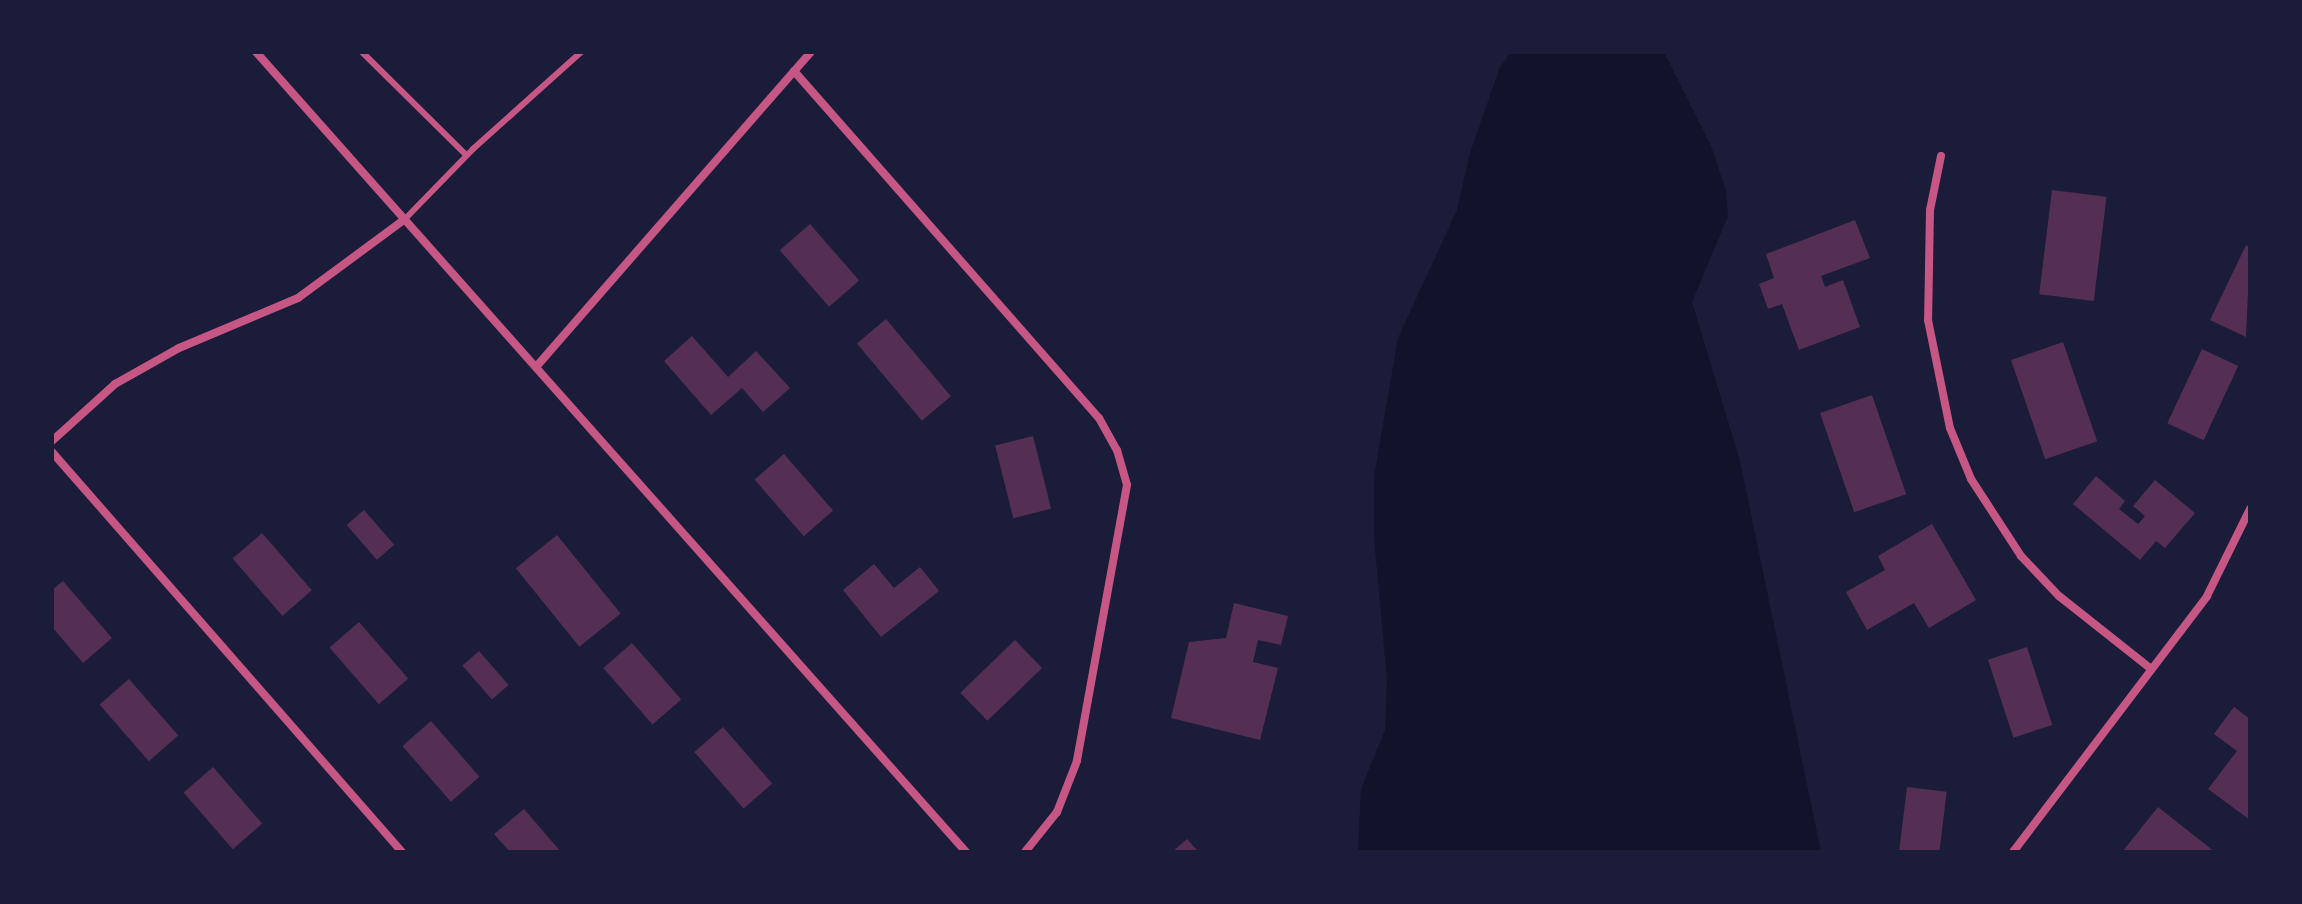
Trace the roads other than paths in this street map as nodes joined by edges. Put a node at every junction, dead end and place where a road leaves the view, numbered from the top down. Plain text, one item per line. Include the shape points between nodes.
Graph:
1 (256, 52) edge
2 (362, 52) edge
3 (581, 52) edge
4 (811, 52) edge
5 (794, 71) junction
6 (466, 155) junction
7 (1941, 156) dead end
8 (405, 219) junction
9 (536, 367) junction
10 (52, 441) edge
11 (52, 452) edge
12 (2250, 509) edge
13 (2151, 669) junction
14 (402, 852) edge
15 (966, 852) edge
16 (1025, 852) edge
17 (2013, 852) edge

1 - 8 street
2 - 6 lane
3 - 6 lane
4 - 5 street
5 - 9 street
5 - 16 street via 1099,418 1117,450 1127,485 1077,761 1057,812
6 - 8 lane
7 - 13 street via 1929,224 1928,320 1936,375 1961,453 1988,511 2021,556 2059,596
8 - 9 street
8 - 10 street via 298,298 179,348 115,384
9 - 15 street
11 - 14 street
12 - 13 street via 2226,565
13 - 17 street

